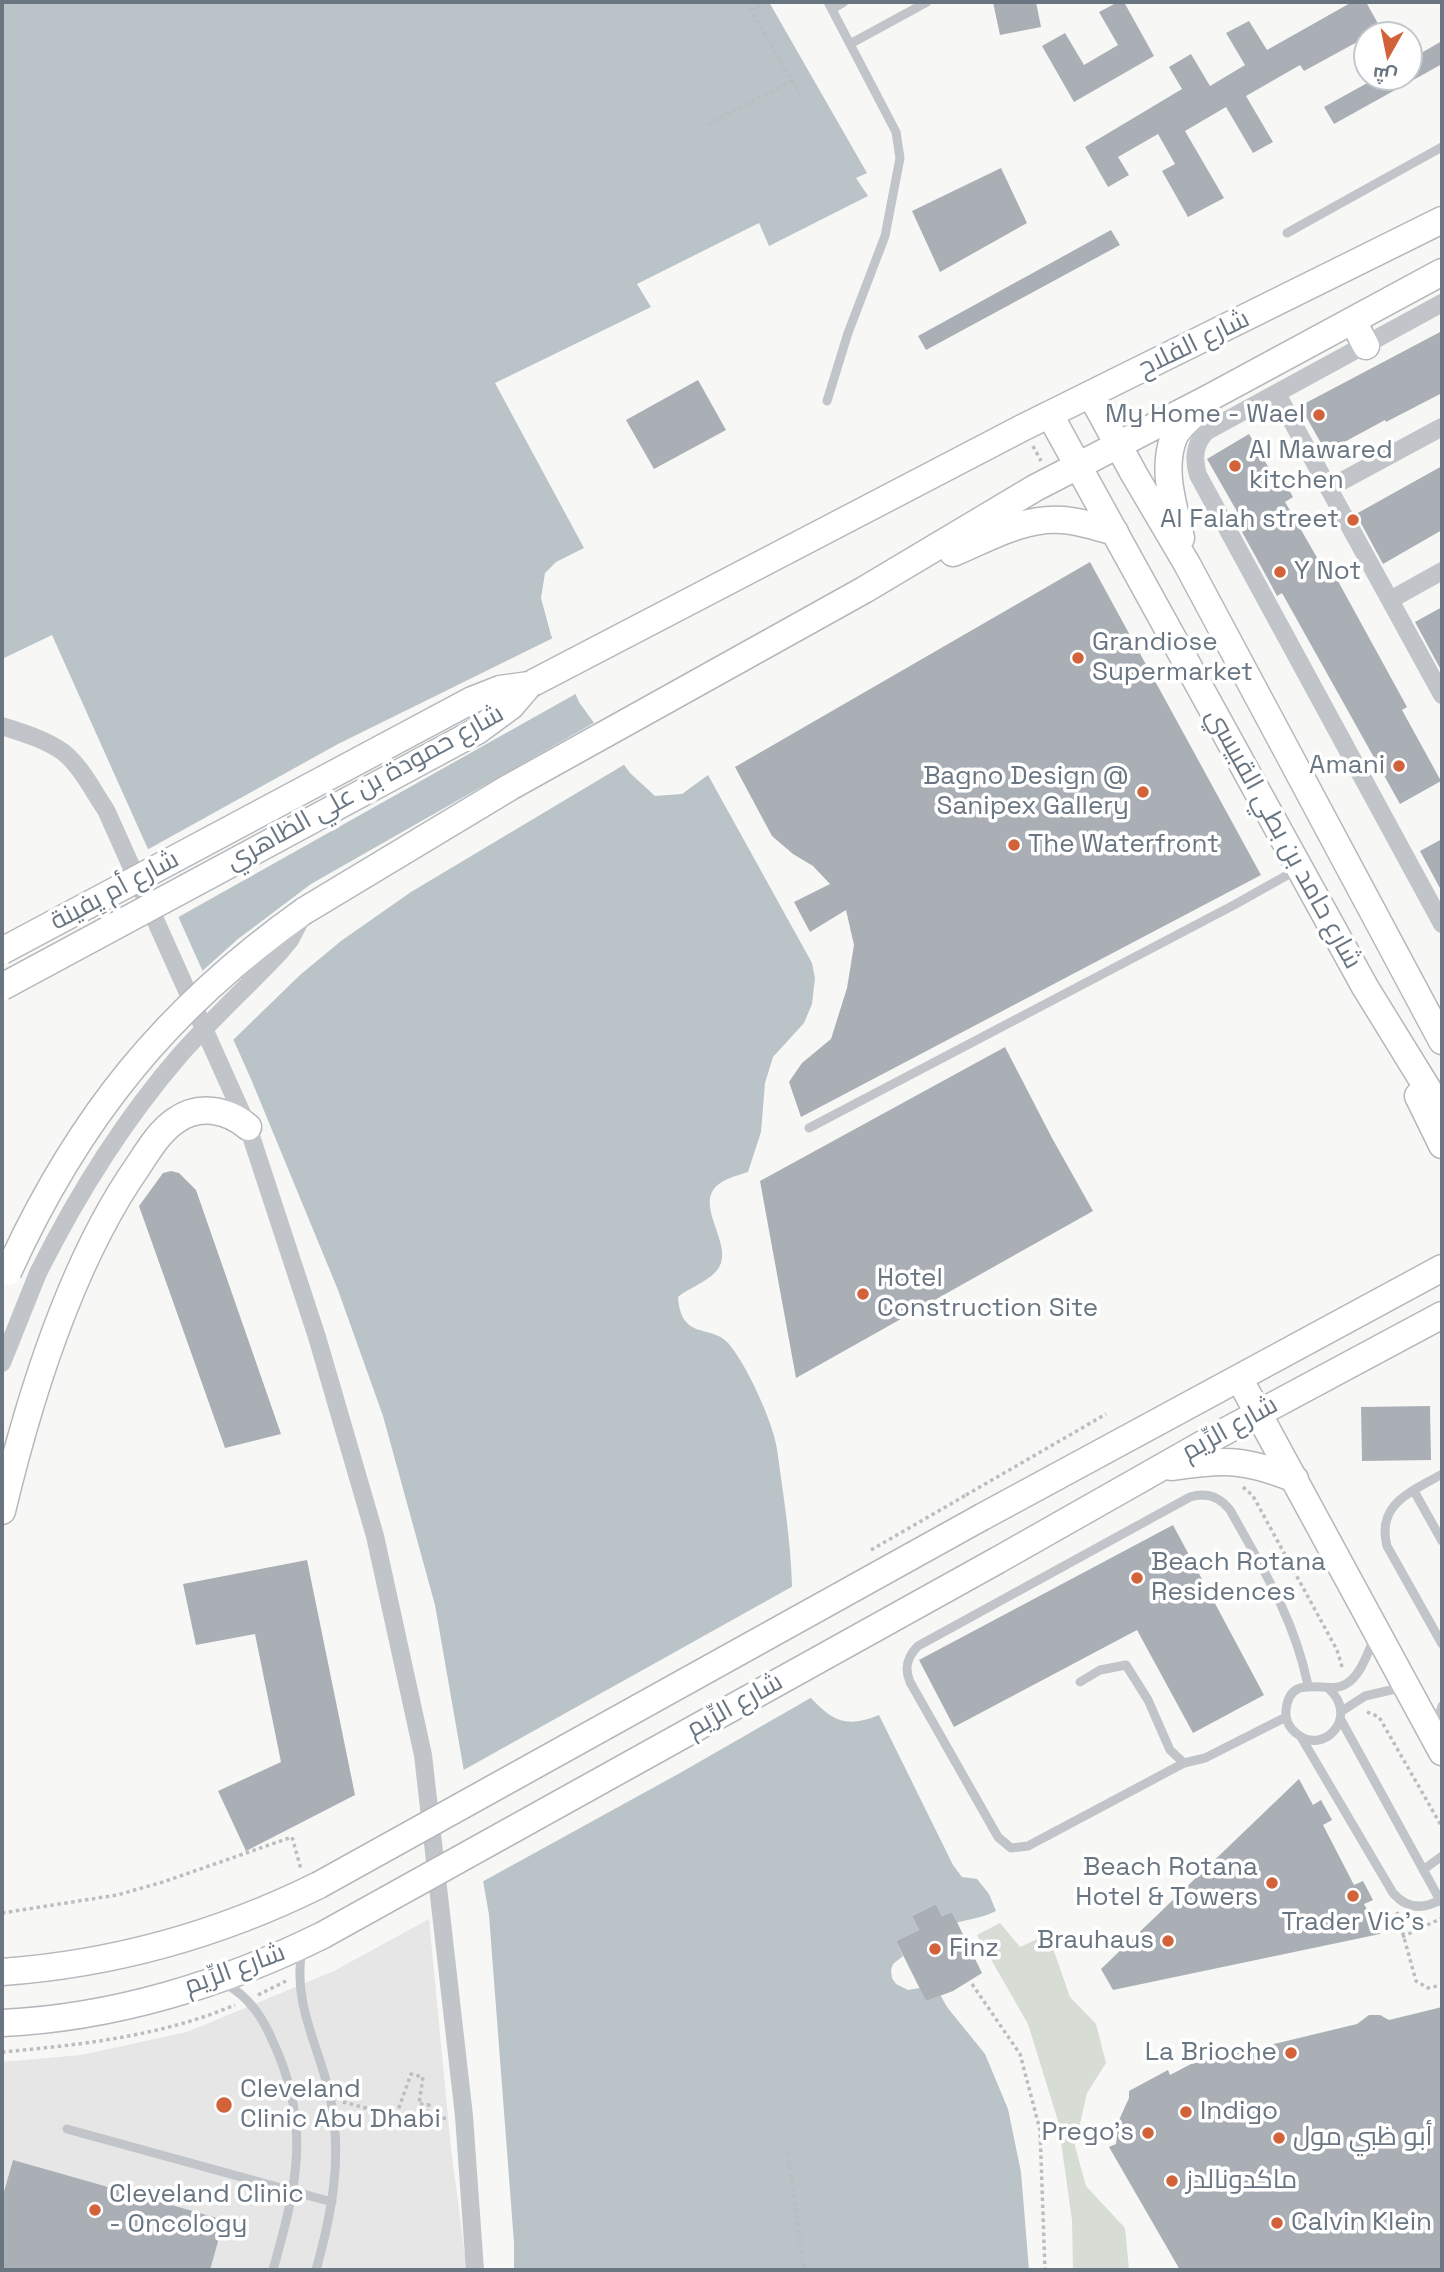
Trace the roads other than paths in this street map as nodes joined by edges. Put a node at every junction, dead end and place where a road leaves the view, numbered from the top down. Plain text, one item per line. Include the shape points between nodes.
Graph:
1 (844, 2) edge
2 (927, 2) edge
3 (830, 5) edge
4 (850, 44) junction
5 (1442, 147) edge
6 (1442, 220) edge
7 (1287, 233) dead end
8 (1442, 272) edge
9 (1442, 303) edge
10 (1353, 321) junction
11 (1366, 346) junction
12 (1277, 394) junction
13 (1091, 395) junction
14 (1209, 398) junction
15 (827, 401) dead end
16 (1050, 415) junction
17 (1442, 427) edge
18 (1118, 445) junction
19 (1078, 466) junction
20 (1329, 488) junction
21 (835, 525) joint
22 (1115, 532) junction
23 (1187, 564) junction
24 (1442, 571) edge
25 (864, 590) junction
26 (1390, 600) junction
27 (529, 685) junction
28 (1442, 695) edge
29 (2, 726) edge
30 (1299, 868) junction
31 (141, 886) junction
32 (304, 911) junction
33 (1442, 924) edge
34 (2, 951) edge
35 (2, 960) edge
36 (2, 987) edge
37 (1365, 987) junction
38 (1439, 1032) edge
39 (1442, 1112) edge
40 (248, 1127) junction
41 (809, 1128) dead end
42 (1442, 1145) edge
43 (1440, 1267) edge
44 (2, 1289) edge
45 (1442, 1315) edge
46 (2, 1363) edge
47 (1239, 1378) junction
48 (1259, 1413) junction
49 (1153, 1471) junction
50 (1442, 1474) edge
51 (1295, 1479) junction
52 (1414, 1491) junction
53 (2, 1511) edge
54 (1442, 1541) edge
55 (1376, 1634) junction
56 (1442, 1644) edge
57 (1080, 1682) dead end
58 (1308, 1685) junction
59 (1405, 1687) junction
60 (1329, 1689) junction
61 (1442, 1706) edge
62 (1341, 1716) junction
63 (1286, 1717) junction
64 (1301, 1737) junction
65 (1438, 1745) edge
66 (1184, 1763) junction
67 (1442, 1856) edge
68 (1423, 1870) junction
69 (1441, 1902) edge
70 (303, 1945) junction
71 (2, 1972) edge
72 (216, 1980) junction
73 (2, 2023) edge
74 (67, 2129) dead end
75 (294, 2191) junction
76 (332, 2202) junction
77 (273, 2270) edge
78 (316, 2270) edge
79 (475, 2270) edge

1 - 3 lane
2 - 4 lane
3 - 4 lane
4 - 15 lane via 896,132 900,158 885,236
5 - 7 lane
6 - 13 main road, شارع الفلاح
8 - 10 main road, شارع الفلاح
9 - 11 street
10 - 11 main road
10 - 14 main road, شارع الفلاح
11 - 12 street
12 - 20 street
12 - 33 street via 1198,440 1198,475
13 - 16 main road, شارع الفلاح
13 - 18 main road, شارع حامد بن بطي القبيسي
14 - 18 main road, شارع الفلاح
14 - 23 main road via 1174,435 1171,448 1170,487
16 - 19 main road, شارع حامد بن بطي القبيسي
16 - 21 main road, شارع الفلاح
17 - 20 street
18 - 19 main road, شارع الفلاح
18 - 23 main road, شارع حامد بن بطي القبيسي
19 - 22 main road, شارع حامد بن بطي القبيسي
19 - 25 main road, شارع الفلاح
20 - 26 street
21 - 27 main road, شارع حمودة بن علي الظاهري
22 - 25 main road via 1060,520 1022,524
22 - 30 main road, شارع حامد بن بطي القبيسي
23 - 38 main road, شارع حامد بن بطي القبيسي
24 - 26 street
25 - 32 main road via 510,787
26 - 28 street
27 - 34 main road, شارع أم يِفينة, bridge via 500,689 472,700
27 - 36 main road, شارع حمودة بن علي الظاهري, bridge via 511,706 477,731
29 - 31 street via 36,737 63,753 84,776 106,810
30 - 37 main road, شارع حامد بن بطي القبيسي
30 - 41 lane
31 - 35 street
31 - 40 street
32 - 44 main road, bridge via 230,967 137,1060 67,1158
32 - 46 street, bridge via 290,940 207,1025 133,1114 82,1191 38,1273
37 - 39 main road, شارع حامد بن بطي القبيسي
37 - 42 main road
40 - 53 main road via 230,1115 209,1110 176,1119 131,1176 92,1246 58,1327 35,1390
40 - 79 street via 376,1536 424,1755 464,2116
43 - 47 main road, شارع الرِّيم
45 - 48 main road, شارع الرِّيم
47 - 48 main road
47 - 71 main road, شارع الرِّيم, bridge via 307,1891 169,1944 73,1965
48 - 49 main road, شارع الرِّيم
48 - 51 main road
49 - 51 main road via 1225,1460 1255,1464
49 - 70 main road, شارع الرِّيم, bridge
50 - 52 lane
51 - 55 main road
52 - 54 lane
52 - 56 lane via 1389,1511 1385,1538
55 - 59 main road
55 - 60 lane via 1359,1671 1348,1683
57 - 66 lane via 1100,1670 1126,1665 1170,1750
58 - 60 lane
58 - 63 lane via 1289,1700
58 - 66 lane via 1295,1636 1275,1589 1225,1504 1205,1494 1190,1497 924,1643 909,1657 906,1670 910,1682 998,1837 1011,1848 1028,1846
59 - 62 lane via 1374,1692 1357,1700
59 - 65 main road
60 - 62 lane via 1340,1703
61 - 65 lane via 1435,1725
62 - 64 lane via 1337,1728 1325,1738
62 - 68 lane
63 - 64 lane
63 - 66 lane via 1205,1758
64 - 69 lane via 1392,1893 1415,1906
67 - 68 lane
68 - 69 lane
70 - 72 main road, شارع الرِّيم
70 - 76 lane via 299,1974 302,2005 322,2066 335,2133
72 - 73 main road, شارع الرِّيم via 115,2008
72 - 75 lane via 238,1992 261,2016 285,2071 296,2131
74 - 75 lane
75 - 76 lane
75 - 77 lane
76 - 78 lane

